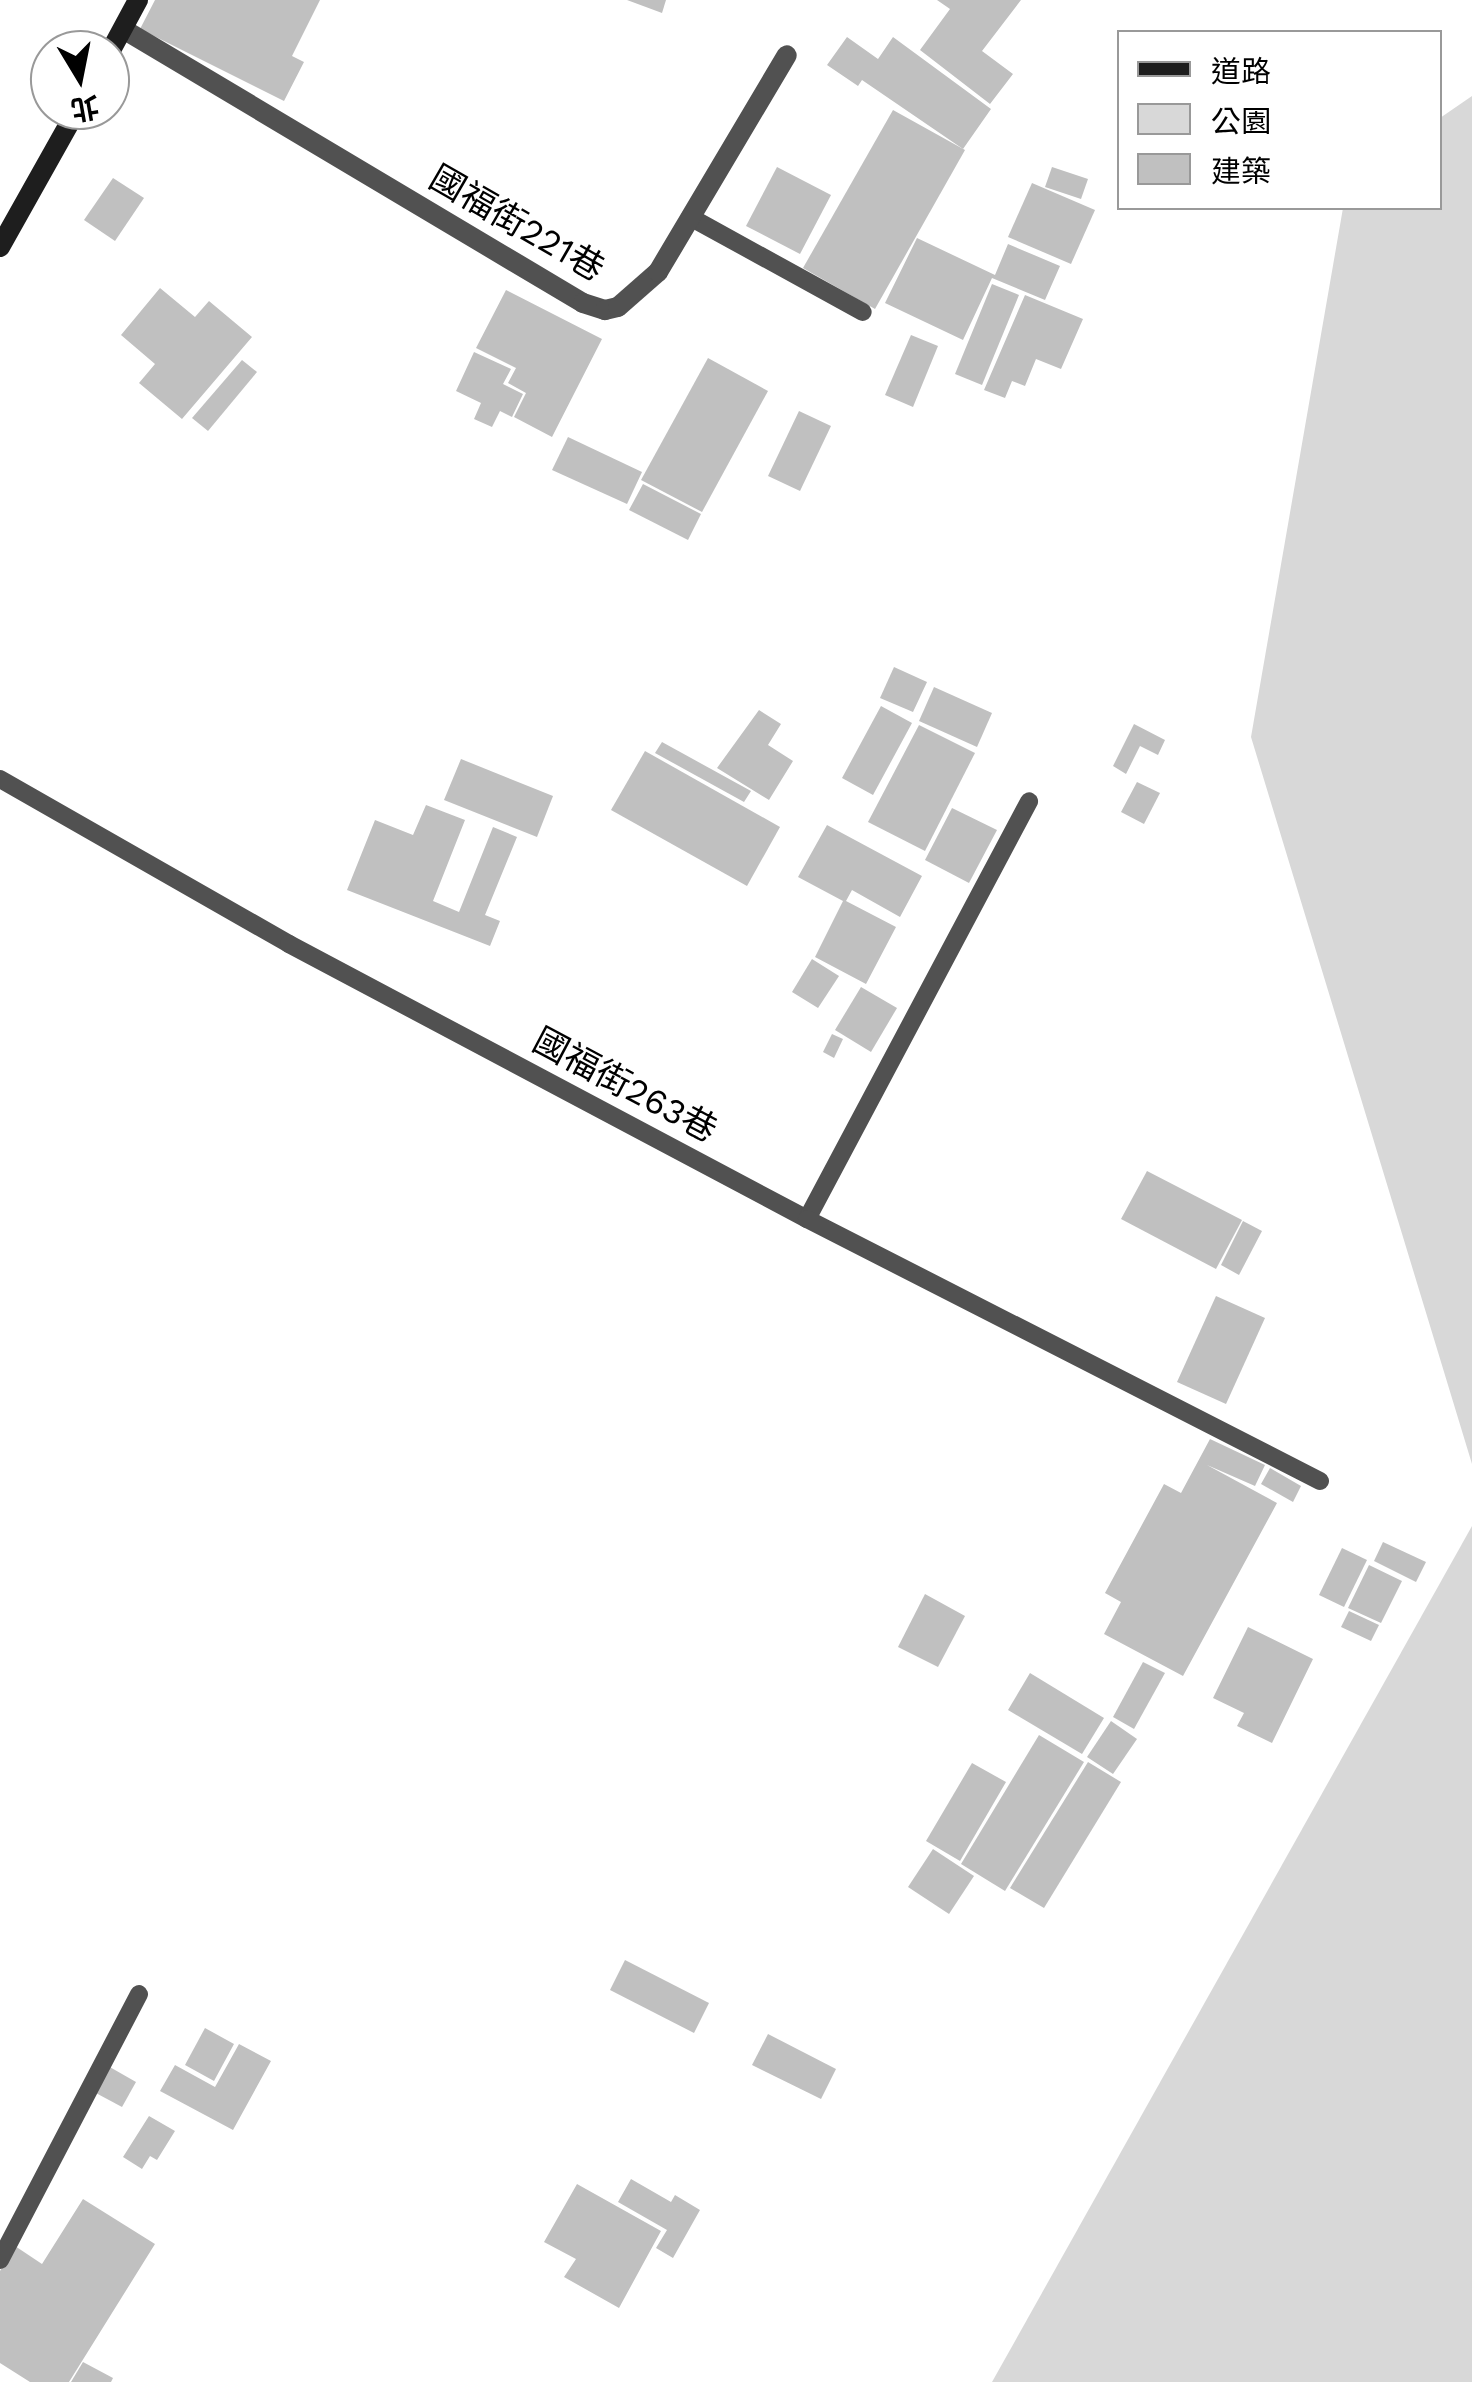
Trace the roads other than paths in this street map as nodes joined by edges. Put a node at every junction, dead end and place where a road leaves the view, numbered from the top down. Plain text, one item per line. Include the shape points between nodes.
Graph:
1 (138, 0) edge
2 (123, 29) joint
3 (787, 54) dead end
4 (66, 130) edge
5 (690, 216) junction
6 (0, 248) edge
7 (864, 312) dead end
8 (0, 779) edge
9 (1028, 801) dead end
10 (806, 1218) junction
11 (1320, 1481) dead end
12 (139, 1994) dead end
13 (0, 2260) edge

1 - 2 street
2 - 5 street, 國福街221巷 via 604,310 618,307 658,272
3 - 5 street, 國福街221巷
4 - 6 street
5 - 7 lane
8 - 10 lane, 國福街263巷 via 290,944
9 - 10 lane
10 - 11 lane, 國福街263巷
12 - 13 lane

